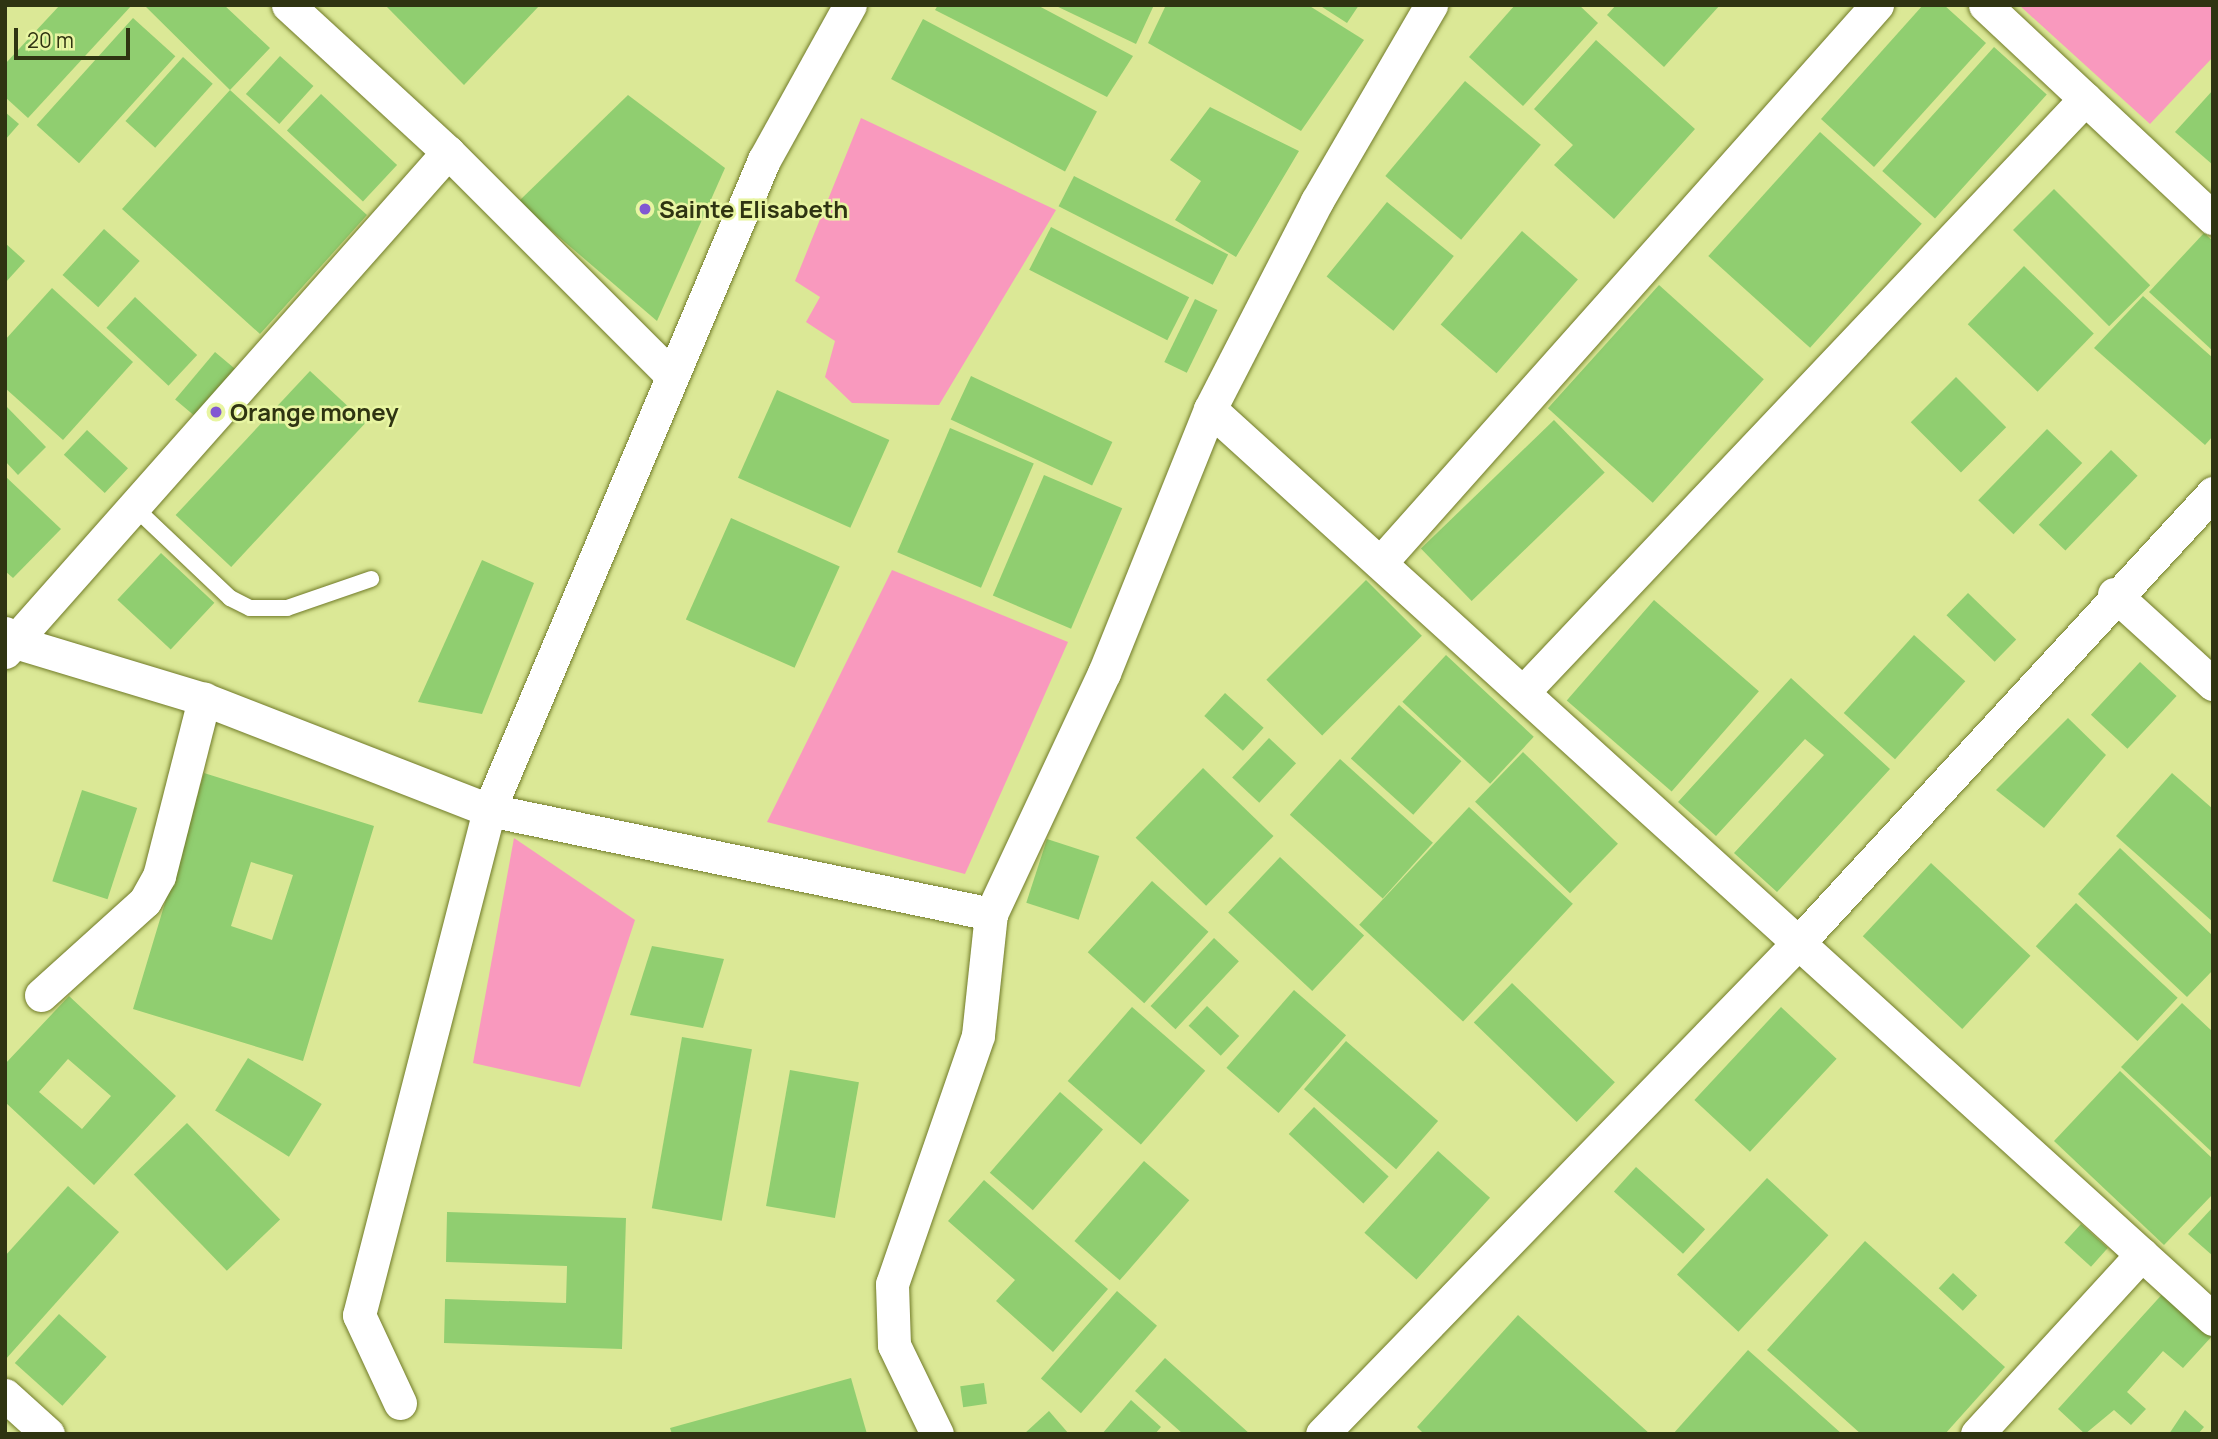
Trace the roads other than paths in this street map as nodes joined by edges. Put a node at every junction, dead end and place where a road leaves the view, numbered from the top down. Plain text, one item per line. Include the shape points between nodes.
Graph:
1 (288, 5) edge
2 (849, 5) edge
3 (1431, 5) edge
4 (1877, 5) edge
5 (1985, 5) edge
6 (2085, 99) junction
7 (448, 152) junction
8 (2213, 218) edge
9 (670, 374) junction
10 (1210, 409) junction
11 (2213, 494) edge
12 (131, 504) junction
13 (1381, 562) junction
14 (371, 579) dead end
15 (2114, 594) junction
16 (8, 642) edge
17 (2213, 684) edge
18 (1524, 691) junction
19 (204, 699) junction
20 (489, 810) junction
21 (990, 914) junction
22 (1799, 942) junction
23 (41, 995) dead end
24 (2142, 1254) junction
25 (2213, 1319) edge
26 (5, 1395) edge
27 (400, 1403) dead end
28 (48, 1434) edge
29 (937, 1434) edge
30 (1322, 1434) edge
31 (1977, 1434) edge

1 - 7 street
2 - 9 street via 764,160
3 - 10 street via 1317,201
4 - 13 street
5 - 6 street
6 - 8 street
6 - 18 street
7 - 9 street
7 - 12 street
9 - 20 street
10 - 13 street
10 - 21 street via 1104,673
11 - 15 street
12 - 14 lane via 230,598 250,608 287,608
12 - 16 street
13 - 18 street
15 - 17 street
15 - 22 street
16 - 19 street
18 - 22 street
19 - 20 street
19 - 23 street via 159,876 145,901
20 - 21 street
20 - 27 street via 359,1315
21 - 29 street via 978,1035 892,1284 894,1345
22 - 24 street
22 - 30 street
24 - 25 street
24 - 31 street
26 - 28 street

